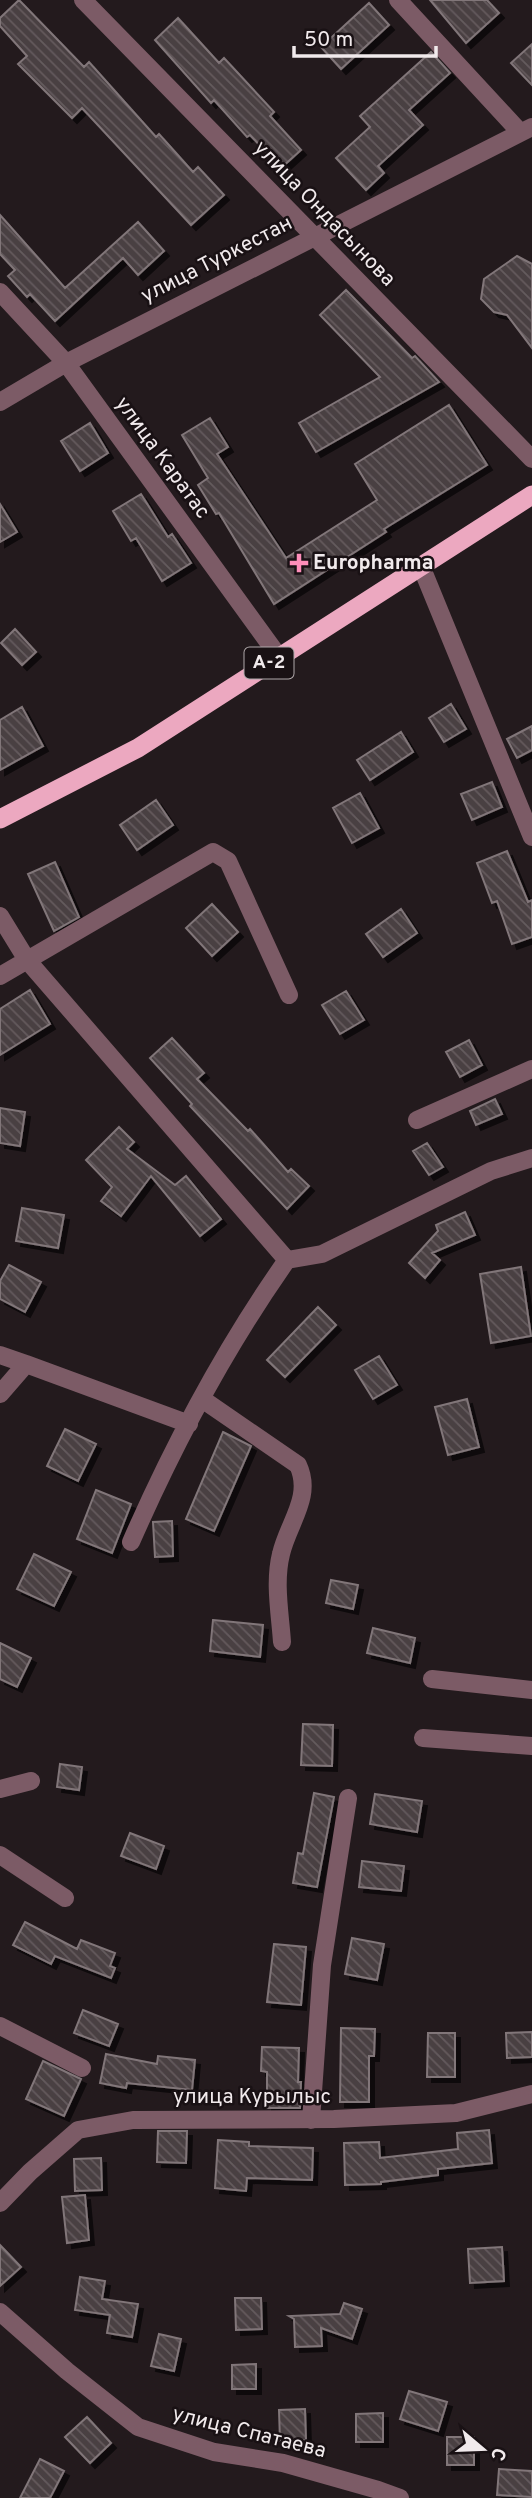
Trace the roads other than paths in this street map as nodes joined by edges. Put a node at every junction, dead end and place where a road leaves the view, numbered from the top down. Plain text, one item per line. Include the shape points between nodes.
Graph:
1 (83, 0) edge
2 (398, 0) edge
3 (526, 129) edge
4 (313, 236) junction
5 (0, 292) edge
6 (66, 363) junction
7 (0, 402) edge
8 (532, 459) edge
9 (532, 495) edge
10 (421, 566) junction
11 (279, 657) junction
12 (0, 819) edge
13 (532, 837) edge
14 (0, 916) edge
15 (27, 960) junction
16 (0, 976) edge
17 (289, 995) dead end
18 (532, 1069) edge
19 (417, 1119) dead end
20 (532, 1158) edge
21 (287, 1260) junction
22 (0, 1355) edge
23 (26, 1364) junction
24 (0, 1394) edge
25 (202, 1399) junction
26 (189, 1424) junction
27 (131, 1542) dead end
28 (282, 1642) dead end
29 (432, 1679) dead end
30 (532, 1690) edge
31 (423, 1738) dead end
32 (532, 1746) edge
33 (31, 1781) dead end
34 (0, 1789) edge
35 (348, 1798) dead end
36 (0, 1855) edge
37 (65, 1898) dead end
38 (0, 2026) edge
39 (82, 2068) dead end
40 (532, 2094) edge
41 (311, 2120) junction
42 (0, 2203) edge
43 (0, 2312) edge
44 (400, 2498) edge

1 - 4 street, улица Ондасынова
2 - 3 street
3 - 4 street, улица Туркестан
4 - 6 street, улица Туркестан
4 - 8 street, улица Ондасынова
5 - 6 street, улица Каратас
6 - 7 street, улица Туркестан
6 - 11 street, улица Каратас
9 - 10 highway, A-2
10 - 11 highway, A-2
10 - 13 street
11 - 12 highway, A-2 via 138,748
14 - 15 street
15 - 16 street
15 - 17 street via 213,852 228,861
15 - 21 street
18 - 19 street
20 - 21 street via 491,1171 322,1254
21 - 25 street via 249,1314
22 - 23 street
23 - 24 street
23 - 26 street
25 - 26 street
25 - 28 street via 298,1465 304,1478 281,1554 277,1587
26 - 27 street
29 - 30 street
31 - 32 street
33 - 34 street
35 - 41 street via 322,1965
36 - 37 street
38 - 39 street
40 - 41 street, улица Курылыс via 456,2113
41 - 42 street, улица Курылыс via 133,2120 78,2130
43 - 44 street, улица Спатаева via 138,2427 214,2452 283,2463

